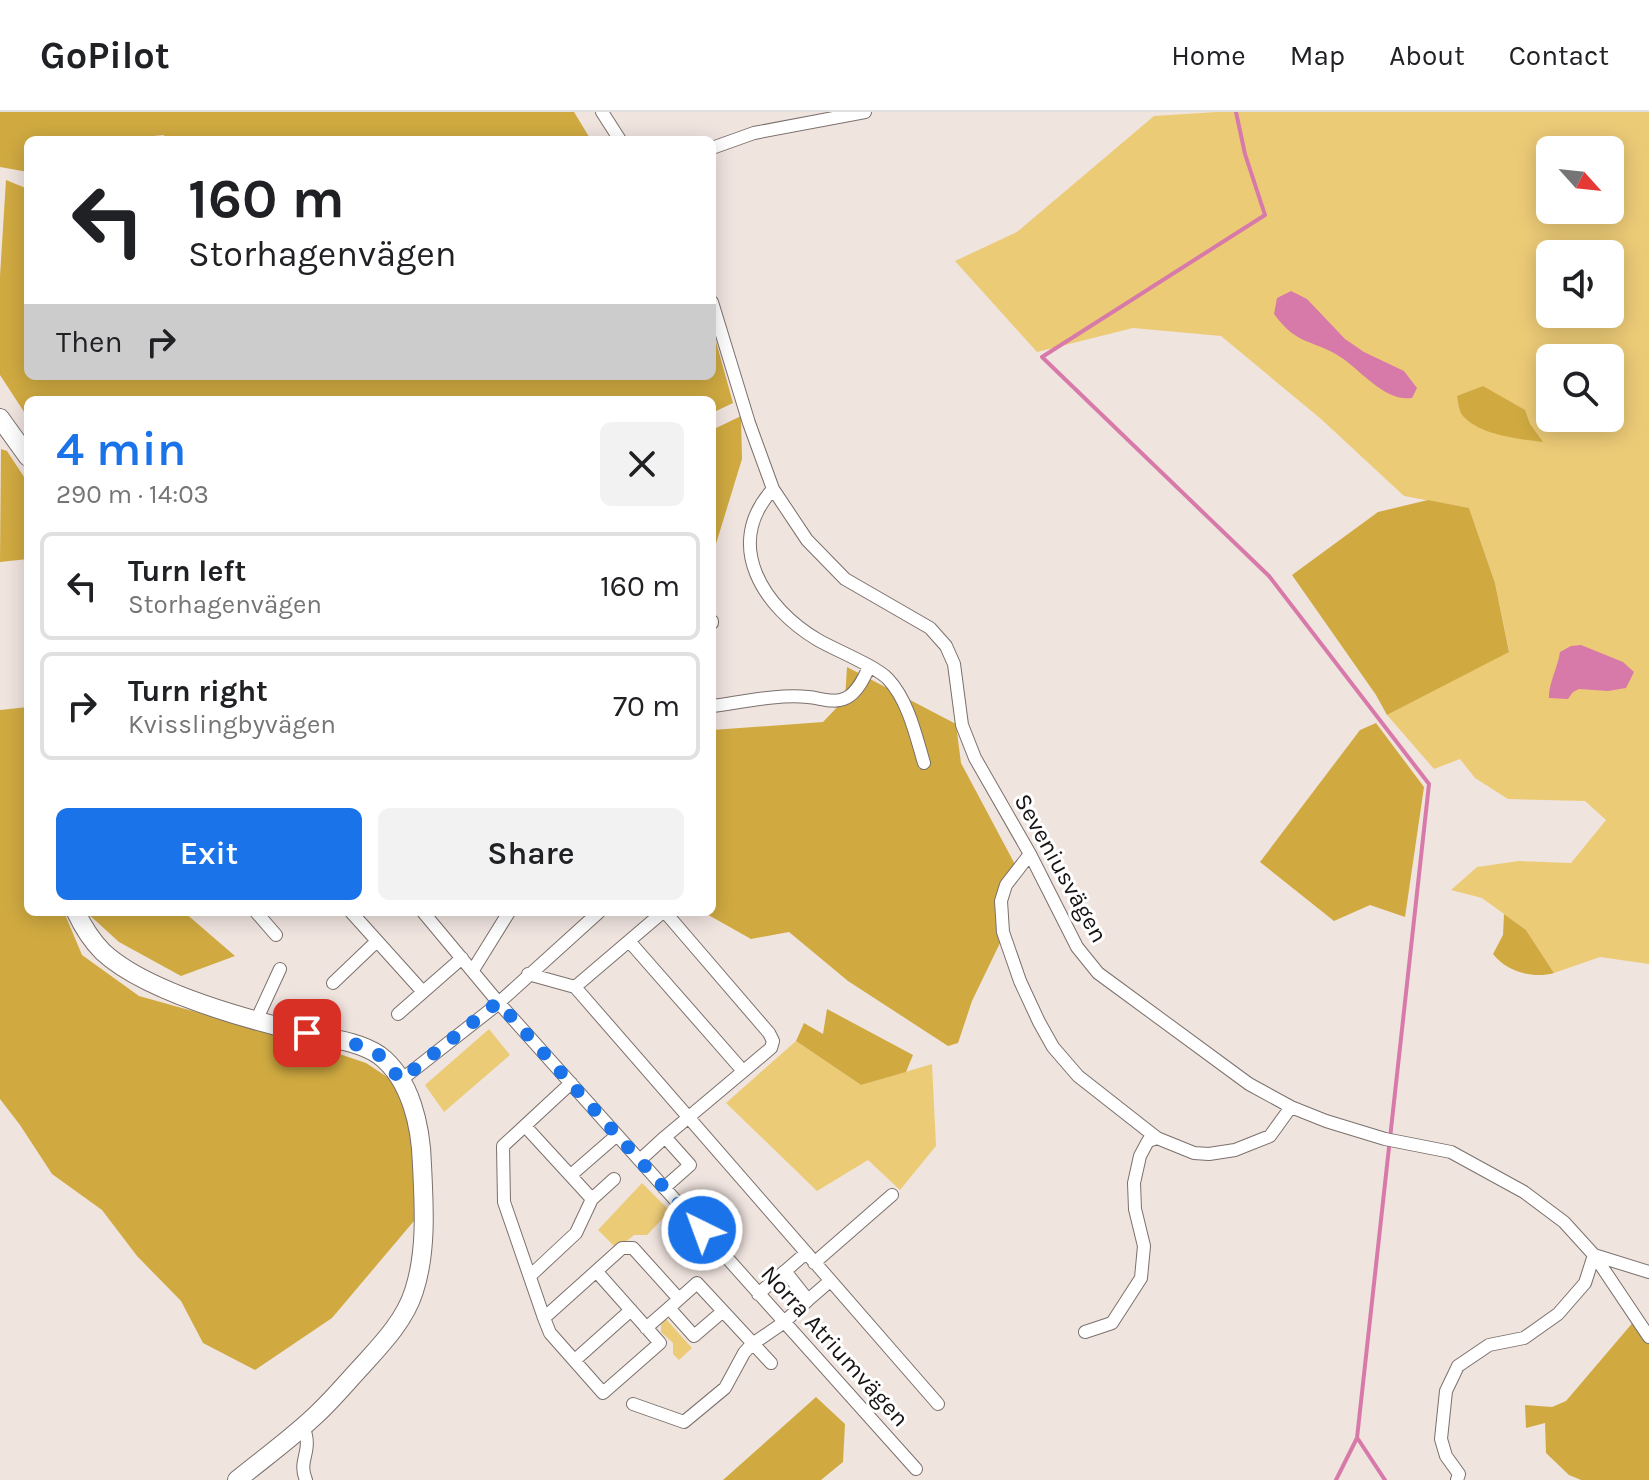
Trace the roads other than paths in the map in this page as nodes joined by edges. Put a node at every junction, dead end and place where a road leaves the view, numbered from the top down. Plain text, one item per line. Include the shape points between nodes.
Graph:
1 (602, 112) edge
2 (865, 112) edge
3 (617, 136) edge
4 (716, 147) edge
5 (716, 315) edge
6 (0, 418) edge
7 (24, 451) edge
8 (773, 489) junction
9 (869, 667) junction
10 (716, 706) edge
11 (924, 763) dead end
12 (1030, 854) junction
13 (78, 916) edge
14 (259, 916) edge
15 (355, 916) edge
16 (426, 916) edge
17 (507, 916) edge
18 (594, 916) edge
19 (659, 916) edge
20 (667, 916) edge
21 (276, 935) dead end
22 (377, 941) junction
23 (629, 941) junction
24 (462, 958) junction
25 (280, 969) dead end
26 (473, 970) junction
27 (528, 974) junction
28 (333, 983) dead end
29 (575, 987) junction
30 (423, 992) junction
31 (498, 1002) junction
32 (398, 1014) dead end
33 (256, 1021) junction
34 (743, 1071) junction
35 (401, 1080) junction
36 (571, 1083) junction
37 (1291, 1107) junction
38 (688, 1118) junction
39 (525, 1126) junction
40 (617, 1135) junction
41 (665, 1137) junction
42 (1157, 1138) junction
43 (640, 1160) junction
44 (571, 1175) junction
45 (614, 1179) dead end
46 (664, 1188) junction
47 (892, 1195) dead end
48 (592, 1199) junction
49 (1594, 1255) junction
50 (810, 1258) junction
51 (597, 1272) junction
52 (1649, 1272) edge
53 (783, 1273) junction
54 (530, 1276) junction
55 (830, 1281) junction
56 (758, 1294) junction
57 (808, 1300) junction
58 (674, 1303) junction
59 (631, 1310) junction
60 (722, 1312) junction
61 (544, 1318) junction
62 (783, 1323) junction
63 (646, 1328) junction
64 (1085, 1332) dead end
65 (1649, 1337) edge
66 (751, 1345) junction
67 (575, 1360) junction
68 (771, 1363) dead end
69 (633, 1404) dead end
70 (938, 1404) dead end
71 (303, 1426) junction
72 (916, 1469) dead end
73 (237, 1480) edge
74 (306, 1480) edge
75 (1457, 1480) edge

1 - 3 street
2 - 4 street via 754,133
5 - 8 street, Seveniusvägen
6 - 7 street
8 - 9 street via 761,503 749,549 765,595 815,639
8 - 12 street, Seveniusvägen via 815,550 845,579 930,628 946,646 954,664 962,725 975,758
9 - 10 street via 845,699 794,697
9 - 11 street via 887,677 902,700
12 - 37 street, Seveniusvägen via 1077,947 1098,973 1249,1084
12 - 42 street via 1012,875 1001,901 1003,932 1020,981 1053,1047 1078,1076
13 - 33 street via 95,942 128,970
14 - 21 street
15 - 22 street
16 - 24 street, Norra Atriumvägen
17 - 26 street
18 - 27 street
19 - 23 street
20 - 34 street via 773,1041
22 - 28 street
22 - 30 street
23 - 29 street
23 - 34 street
24 - 26 street, Norra Atriumvägen
24 - 30 street
25 - 33 street
26 - 31 street, Norra Atriumvägen
27 - 29 street
27 - 31 street
29 - 38 street
30 - 32 street
31 - 35 street
31 - 36 street, Norra Atriumvägen
33 - 35 street via 358,1045 379,1055
34 - 38 street
35 - 71 street via 422,1147 422,1253 414,1293 372,1356
36 - 39 street
36 - 40 street, Norra Atriumvägen
37 - 42 street via 1270,1136 1235,1150 1194,1153
37 - 49 street, Seveniusvägen via 1385,1139 1451,1152 1517,1188 1564,1222
38 - 41 street
38 - 50 street
39 - 44 street
39 - 54 street via 503,1146 504,1202
40 - 43 street, Norra Atriumvägen
40 - 44 street
41 - 43 street
41 - 46 street via 690,1165
42 - 64 street via 1148,1141 1140,1156 1134,1183 1144,1246 1141,1278 1112,1323
43 - 46 street, Norra Atriumvägen
44 - 48 street
45 - 48 street
46 - 56 street, Norra Atriumvägen
47 - 50 street
48 - 54 street via 576,1233
49 - 52 street
49 - 65 street, Seveniusvägen
49 - 75 street via 1585,1283 1558,1314 1524,1338 1489,1345 1458,1366 1446,1391 1441,1439 1459,1474
50 - 53 street
50 - 55 street
51 - 58 street via 622,1248 633,1248
51 - 59 street
51 - 61 street
53 - 56 street
53 - 57 street
54 - 61 street
55 - 57 street
55 - 70 street
56 - 62 street, Norra Atriumvägen
57 - 62 street
58 - 60 street via 697,1283
58 - 60 street via 694,1336
58 - 63 street
59 - 63 street
59 - 67 street
60 - 66 street
61 - 67 street via 550,1333
62 - 66 street
62 - 72 street, Norra Atriumvägen
63 - 67 street via 660,1343 603,1393
66 - 68 street
66 - 69 street via 725,1388 684,1422
71 - 73 street
71 - 74 street via 309,1441 302,1470

